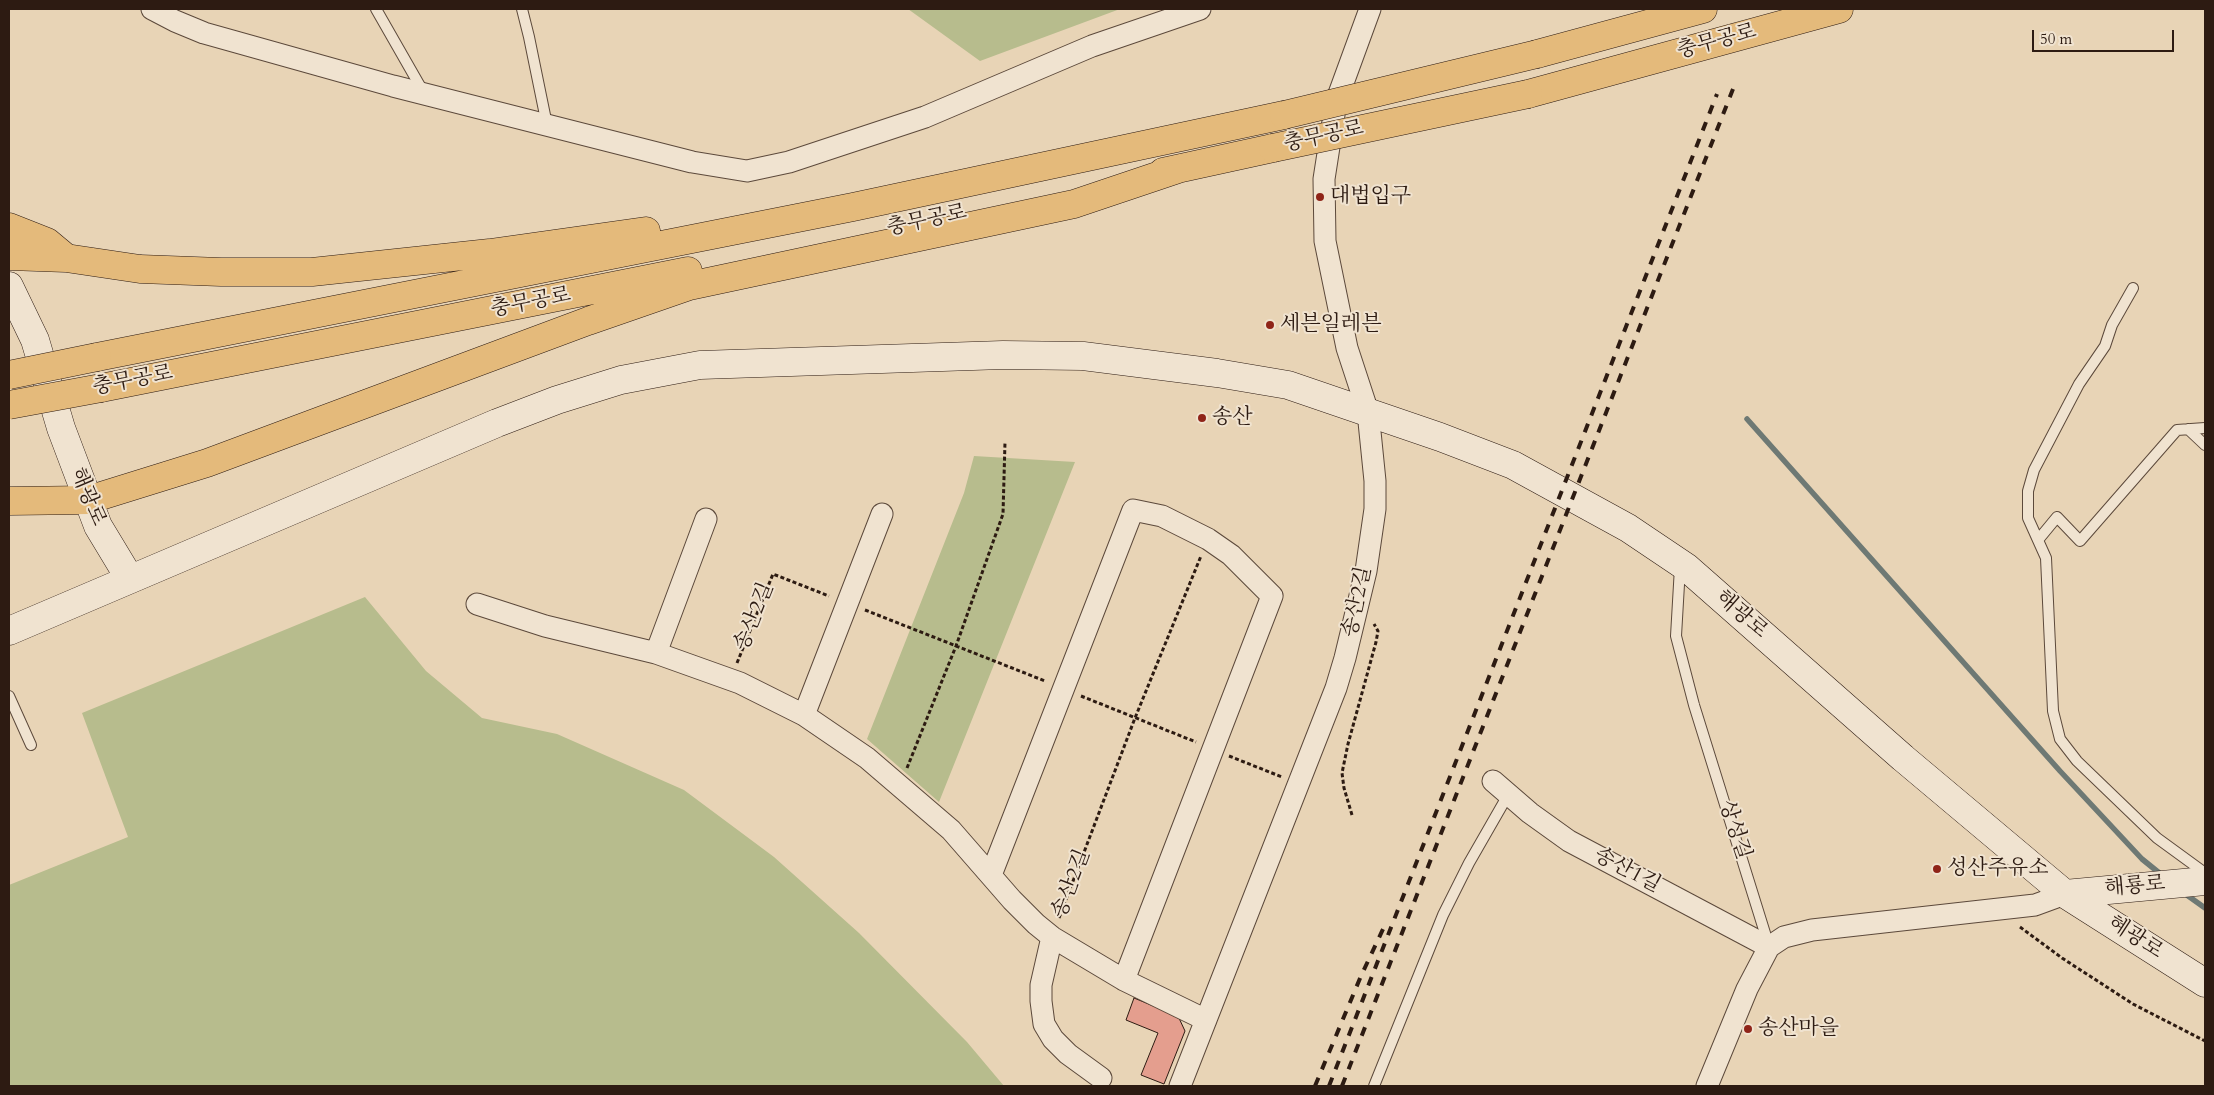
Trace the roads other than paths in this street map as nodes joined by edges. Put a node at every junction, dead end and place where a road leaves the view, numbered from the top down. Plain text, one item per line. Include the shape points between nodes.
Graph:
1 (152, 9) edge
2 (376, 9) edge
3 (522, 9) edge
4 (1200, 9) edge
5 (1370, 9) edge
6 (1703, 9) edge
7 (1839, 9) edge
8 (425, 94) junction
9 (547, 126) junction
10 (1180, 168) junction
11 (854, 207) junction
12 (9, 227) edge
13 (9, 256) edge
14 (66, 258) junction
15 (9, 286) edge
16 (2133, 288) dead end
17 (9, 375) edge
18 (9, 405) edge
19 (1368, 412) junction
20 (2205, 428) edge
21 (2188, 429) junction
22 (2205, 445) edge
23 (88, 500) junction
24 (9, 501) edge
25 (882, 514) dead end
26 (706, 519) dead end
27 (2038, 540) junction
28 (1680, 563) junction
29 (130, 579) junction
30 (477, 604) dead end
31 (9, 631) edge
32 (656, 653) junction
33 (9, 696) edge
34 (804, 715) junction
35 (31, 745) dead end
36 (1501, 788) joint
37 (991, 875) junction
38 (2204, 879) edge
39 (2065, 894) junction
40 (1052, 937) junction
41 (1769, 947) junction
42 (1124, 980) junction
43 (2205, 983) edge
44 (1206, 1020) junction
45 (1102, 1078) dead end
46 (1180, 1086) edge
47 (1374, 1086) edge
48 (1707, 1086) edge

1 - 8 street via 204,33
2 - 8 lane
3 - 9 lane
4 - 9 street via 1092,46 925,117 789,162 746,171 692,162
5 - 19 street, 송산2길 via 1336,102 1324,178 1325,241 1347,348
6 - 11 highway, 충무공로, bridge via 1537,54 1284,115
7 - 10 highway, 충무공로, bridge via 1528,94
8 - 9 street
10 - 18 highway, 충무공로, bridge via 693,270
10 - 23 highway via 1074,204 689,286 207,463
11 - 14 highway via 784,212 490,253 312,272 140,269
11 - 17 highway, 충무공로, bridge
12 - 14 highway via 47,242
13 - 14 highway
15 - 23 main road, 해광로 via 35,340 61,428
16 - 27 lane via 2112,325 2105,346 2079,384 2034,470 2027,504 2028,518
19 - 28 main road, 해광로 via 1513,465 1614,519
19 - 29 main road, 해광로 via 1288,385 1083,356 1003,355 700,365 621,380 556,400
19 - 44 street, 송산2길 via 1375,509 1358,604 1336,688
20 - 21 lane
21 - 22 lane
21 - 27 lane via 2177,430 2080,541 2057,516
23 - 24 highway
23 - 29 main road, 해광로 via 98,526
25 - 34 street
26 - 32 street
27 - 38 lane via 2048,573 2053,711 2060,739 2076,761
28 - 39 main road, 해광로
28 - 41 lane, 상성길 via 1676,636 1694,705
29 - 31 main road
30 - 32 street, 송산2길 via 545,626
32 - 34 street, 송산2길 via 730,680
33 - 35 lane
34 - 37 street, 송산2길 via 900,785 951,830
36 - 41 street, 송산1길 via 1569,841
36 - 47 lane via 1470,863 1443,915
37 - 40 street, 송산2길 via 1012,900
37 - 42 street via 1133,510 1162,516 1208,539 1231,555 1272,596
38 - 39 main road, 해룡로
39 - 41 street via 2034,905 1812,930 1784,937
39 - 43 main road, 혜광로
40 - 42 street, 송산2길
40 - 45 street, 송산2길 via 1042,985 1044,1024 1068,1054
41 - 48 street via 1747,989
42 - 44 street, 송산2길
44 - 46 street, 송산2길

